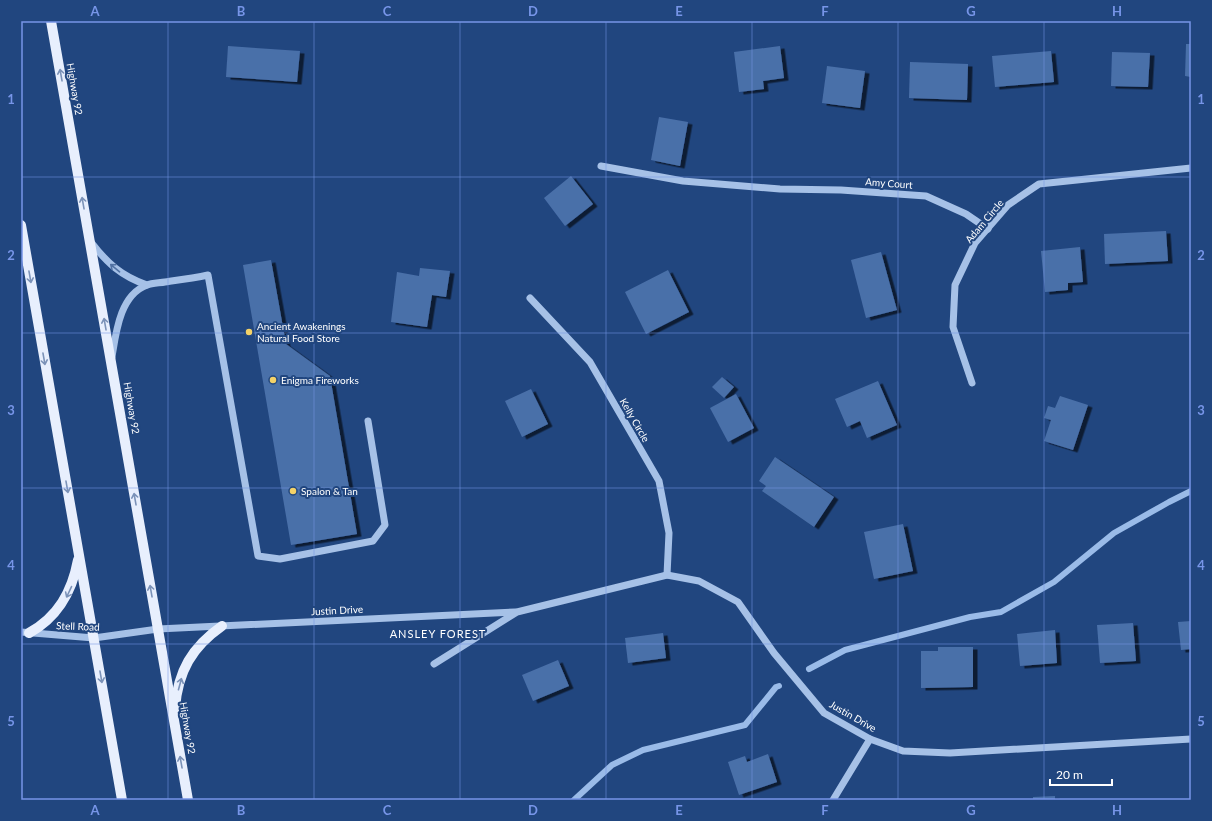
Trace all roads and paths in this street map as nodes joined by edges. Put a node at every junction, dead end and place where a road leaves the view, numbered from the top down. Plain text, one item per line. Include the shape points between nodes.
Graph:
1 (51, 21) edge
2 (600, 166) dead end
3 (1191, 168) edge
4 (21, 225) edge
5 (988, 229) junction
6 (90, 242) junction
7 (147, 285) junction
8 (530, 298) dead end
9 (111, 363) junction
10 (972, 383) dead end
11 (368, 421) dead end
12 (79, 554) junction
13 (666, 574) junction
14 (517, 612) junction
15 (222, 626) junction
16 (158, 629) junction
17 (25, 632) edge
18 (94, 638) junction
19 (434, 664) dead end
20 (174, 722) junction
21 (870, 739) junction
22 (1191, 739) edge
23 (122, 800) edge
24 (188, 800) edge
25 (833, 800) edge

6 -> 1 main road, Highway 92
2 - 5 street, Amy Court via 683,181 780,189 926,196 966,214
3 - 5 street, Adam Circle via 1039,184 1008,205
4 -> 12 main road
5 - 10 street, Adam Circle via 975,243 955,285 953,327
7 -> 6 street via 124,275
9 -> 6 main road, Highway 92
7 - 9 street via 135,293 121,313
7 - 11 street via 208,275 258,556 280,560 373,541 385,525
8 - 13 street, Kelly Circle via 590,362 659,481 669,533
16 -> 9 main road, Highway 92
12 -> 17 main road via 75,577 63,602 46,621
12 - 18 main road
13 - 14 street, Justin Drive
13 - 21 street, Justin Drive via 699,581 738,602 774,653 824,713
14 - 15 street, Justin Drive
14 - 19 street, Justin Drive
15 - 16 street, Justin Drive
20 -> 15 main road via 178,687 184,669 202,642
16 - 18 street, Stell Road
16 - 20 main road, Highway 92
17 - 18 street, Stell Road
18 -> 23 main road
24 -> 20 main road, Highway 92
21 - 22 street, Justin Drive via 902,751 950,753
21 - 25 street

